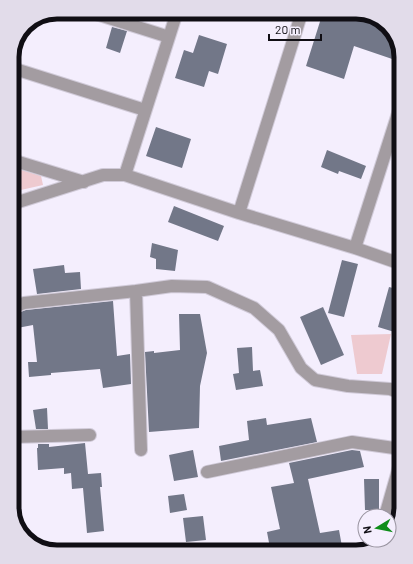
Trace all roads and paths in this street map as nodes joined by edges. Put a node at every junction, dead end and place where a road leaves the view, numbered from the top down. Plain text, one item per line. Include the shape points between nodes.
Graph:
1 (112, 19) edge
2 (175, 19) edge
3 (300, 19) edge
4 (169, 37) junction
5 (19, 70) edge
6 (145, 110) junction
7 (394, 140) edge
8 (19, 162) edge
9 (125, 175) junction
10 (84, 182) junction
11 (19, 202) edge
12 (238, 213) junction
13 (355, 248) junction
14 (394, 262) edge
15 (136, 291) junction
16 (19, 305) edge
17 (394, 391) edge
18 (90, 435) dead end
19 (19, 436) edge
20 (394, 449) edge
21 (141, 450) dead end
22 (206, 472) dead end
23 (394, 495) edge
24 (388, 508) edge

1 - 4 street
2 - 4 street
3 - 12 street
4 - 6 street
5 - 6 street
6 - 9 street
7 - 13 street
8 - 10 street
9 - 10 street via 103,175
9 - 12 street
10 - 11 street
12 - 13 street
13 - 14 street
15 - 16 street
15 - 17 street via 172,286 207,287 254,308 279,330 301,368 315,380
15 - 21 street
18 - 19 street
20 - 22 street via 352,442
23 - 24 street

